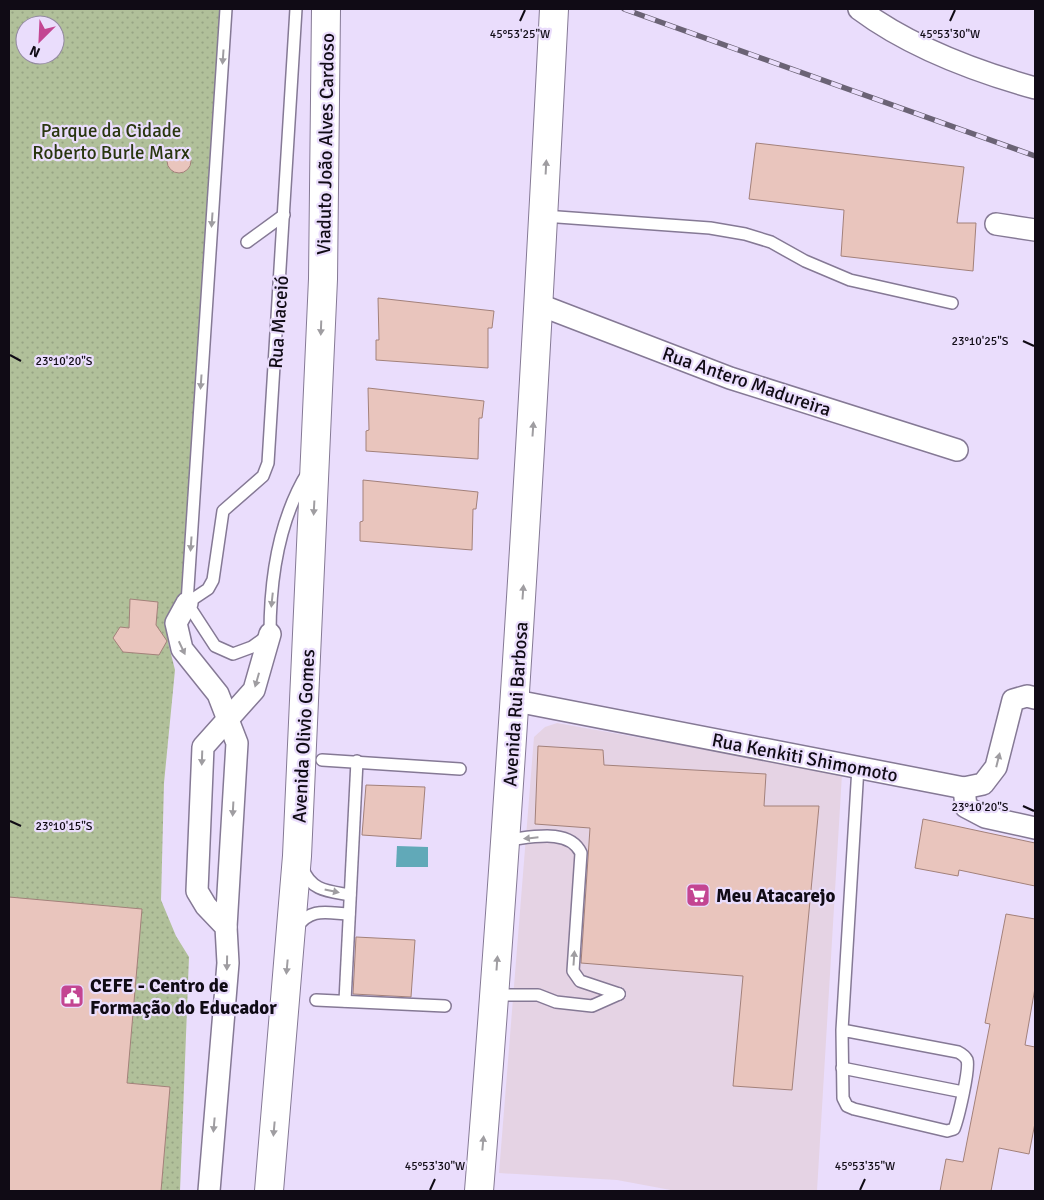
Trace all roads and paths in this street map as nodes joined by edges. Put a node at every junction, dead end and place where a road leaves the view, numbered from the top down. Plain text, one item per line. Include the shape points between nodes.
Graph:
1 (226, 9) edge
2 (296, 9) edge
3 (326, 9) edge
4 (554, 9) edge
5 (859, 9) edge
6 (1035, 88) edge
7 (284, 215) junction
8 (544, 216) junction
9 (996, 224) dead end
10 (1035, 230) edge
11 (247, 242) dead end
12 (323, 279) joint
13 (952, 303) dead end
14 (540, 305) junction
15 (957, 450) dead end
16 (316, 459) junction
17 (186, 603) junction
18 (270, 634) junction
19 (1035, 698) edge
20 (516, 701) junction
21 (228, 720) junction
22 (322, 760) dead end
23 (357, 760) junction
24 (858, 767) junction
25 (460, 769) dead end
26 (964, 788) junction
27 (1035, 828) edge
28 (506, 840) junction
29 (297, 856) junction
30 (350, 895) junction
31 (349, 914) junction
32 (226, 928) junction
33 (289, 937) junction
34 (495, 995) junction
35 (316, 1000) dead end
36 (345, 1001) junction
37 (445, 1006) dead end
38 (842, 1030) junction
39 (842, 1068) junction
40 (963, 1092) junction
41 (209, 1191) edge
42 (269, 1191) edge
43 (479, 1191) edge

1 -> 17 lane
2 - 7 lane, Rua Maceió
3 - 12 main road, Viaduto João Alves Cardoso
8 -> 4 main road, Avenida Rui Barbosa
5 - 6 street via 903,38
7 - 11 lane
7 - 17 lane, Rua Maceió via 268,463 263,476 223,511 213,580 208,589
8 - 13 lane via 710,228 745,234 771,242 850,280
8 - 14 main road, Avenida Rui Barbosa
9 - 10 street
12 -> 16 main road, Avenida Olivio Gomes
14 - 15 street, Rua Antero Madureira via 730,378
20 -> 14 main road, Avenida Rui Barbosa
16 -> 18 lane via 294,494 282,529
16 -> 29 main road, Avenida Olivio Gomes
17 - 18 lane via 215,646 233,654 252,647
17 -> 21 street via 176,623 182,649 218,694
18 -> 21 street via 254,690
26 -> 19 street via 983,784 996,768 1013,700 1027,696
20 - 24 street, Rua Kenkiti Shimomoto
20 - 28 main road, Avenida Rui Barbosa
21 -> 32 street via 237,743
21 -> 32 street via 203,747 197,891
22 - 23 lane
23 - 25 lane
23 - 30 lane
24 - 26 street, Rua Kenkiti Shimomoto
24 - 38 lane
26 - 27 street via 966,807 975,813
34 -> 28 main road, Avenida Rui Barbosa
34 -> 28 lane via 538,995 556,1002 592,1006 618,994 580,981 573,971 581,853 578,845 568,839 549,836
29 -> 30 lane via 306,878 317,888
29 - 33 main road, Avenida Olivio Gomes
30 - 31 lane
31 - 33 lane via 313,912 302,919
31 - 36 lane
32 -> 41 street via 228,963
33 -> 42 main road, Avenida Olivio Gomes
43 -> 34 main road, Avenida Rui Barbosa
35 - 36 lane
36 - 37 lane
38 - 39 lane
38 - 40 lane via 958,1052 968,1061
39 - 40 lane
39 - 40 lane via 843,1098 847,1106 947,1131 954,1129 957,1122

